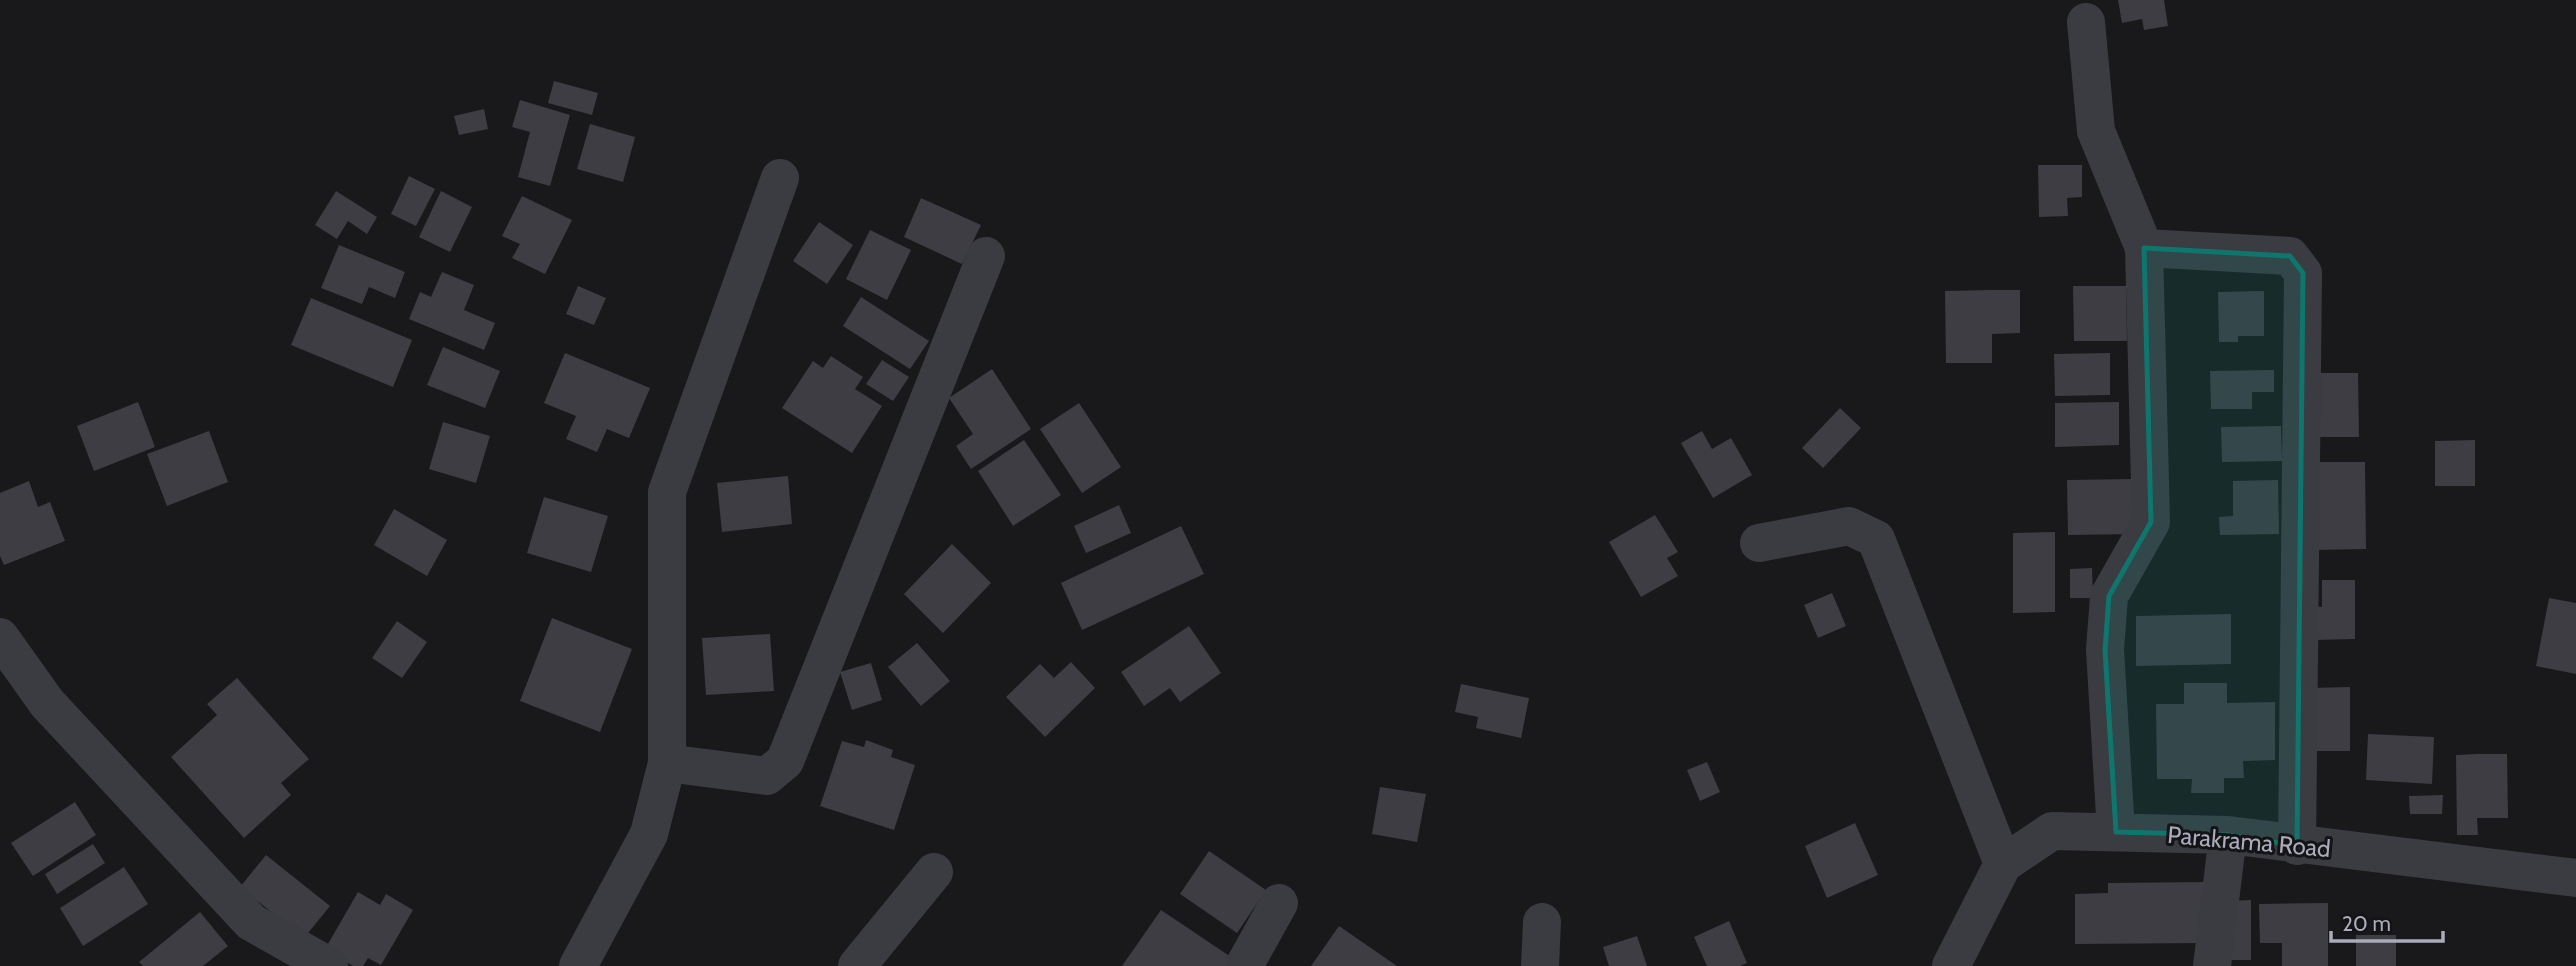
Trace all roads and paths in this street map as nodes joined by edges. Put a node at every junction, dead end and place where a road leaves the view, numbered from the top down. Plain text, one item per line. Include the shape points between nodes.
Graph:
1 (2086, 22) dead end
2 (780, 178) dead end
3 (2144, 248) junction
4 (986, 256) dead end
5 (1759, 543) dead end
6 (0, 637) edge
7 (667, 763) junction
8 (2116, 832) junction
9 (2228, 835) junction
10 (2297, 846) junction
11 (2003, 864) junction
12 (934, 872) dead end
13 (2576, 878) edge
14 (1279, 902) dead end
15 (1542, 922) dead end
16 (329, 966) edge
17 (578, 966) edge
18 (858, 966) edge
19 (1244, 966) edge
20 (1540, 966) edge
21 (1951, 966) edge
22 (2212, 966) edge

1 - 3 street via 2096,131
2 - 7 street via 667,492
3 - 8 street via 2151,522 2109,596 2105,650
3 - 10 street via 2290,256 2303,273
4 - 7 street via 785,761 767,776
5 - 11 street via 1849,526 1876,539
6 - 16 street via 47,704 251,922
7 - 17 street via 649,834
8 - 9 street, Parakrama Road
8 - 11 street, Parakrama Road via 2052,831
9 - 10 street, Parakrama Road
9 - 22 street
10 - 13 street, Parakrama Road
11 - 21 street, Parakrama Road
12 - 18 street
14 - 19 street
15 - 20 street

